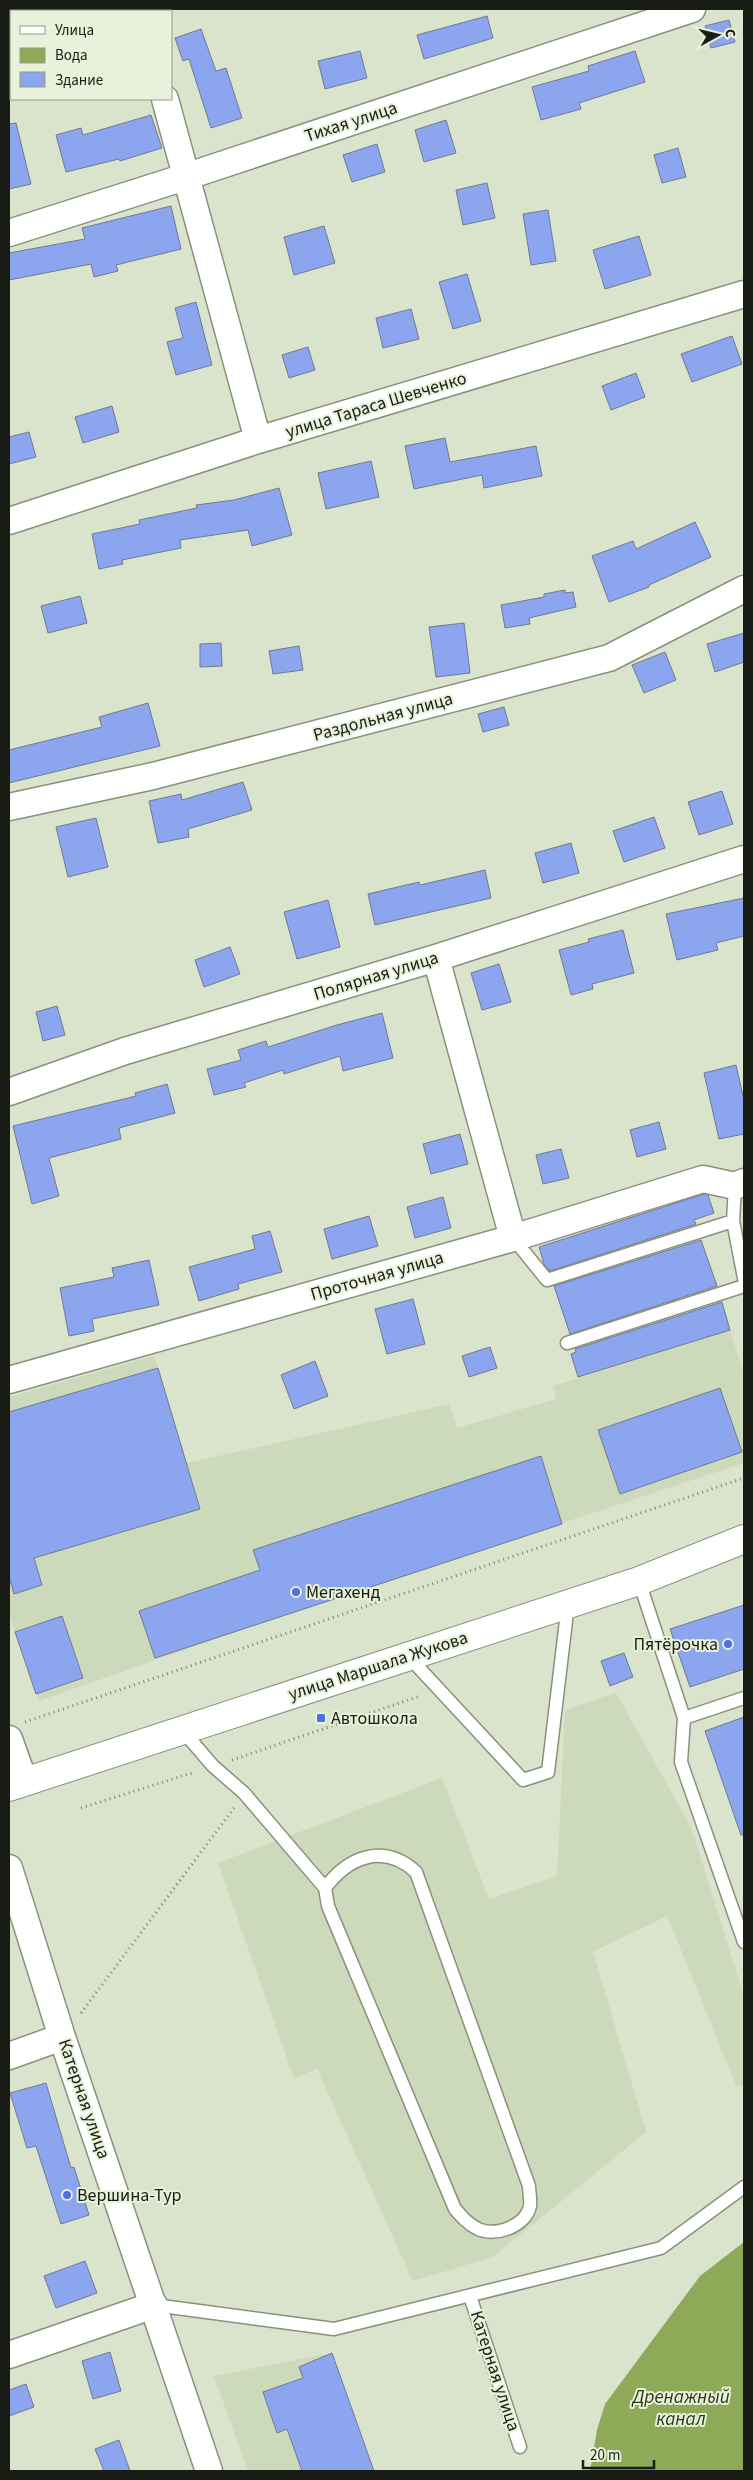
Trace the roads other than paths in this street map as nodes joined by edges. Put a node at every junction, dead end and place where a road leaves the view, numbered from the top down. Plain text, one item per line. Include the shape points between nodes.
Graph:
1 (692, 9) edge
2 (165, 100) edge
3 (185, 177) junction
4 (9, 233) edge
5 (744, 294) edge
6 (258, 440) junction
7 (9, 521) edge
8 (744, 589) edge
9 (9, 807) edge
10 (744, 859) edge
11 (436, 958) junction
12 (9, 1092) edge
13 (739, 1184) edge
14 (733, 1221) junction
15 (513, 1238) junction
16 (744, 1278) edge
17 (744, 1286) edge
18 (567, 1343) dead end
19 (9, 1380) edge
20 (744, 1539) edge
21 (639, 1582) junction
22 (568, 1604) junction
23 (408, 1656) junction
24 (744, 1698) edge
25 (684, 1718) junction
26 (182, 1730) junction
27 (9, 1739) edge
28 (16, 1784) edge
29 (9, 1868) edge
30 (325, 1888) junction
31 (744, 1942) edge
32 (62, 2037) junction
33 (9, 2056) edge
34 (744, 2186) edge
35 (470, 2296) junction
36 (154, 2305) junction
37 (9, 2355) edge
38 (520, 2447) dead end
39 (209, 2471) edge

1 - 3 street, Тихая улица
2 - 3 street
3 - 4 street, Тихая улица
3 - 6 street
5 - 6 street, улица Тараса Шевченко
6 - 7 street, улица Тараса Шевченко
8 - 9 street, Раздольная улица via 609,658 153,776
10 - 11 street, Полярная улица
11 - 12 street, Полярная улица via 125,1051
11 - 15 street
13 - 14 lane
13 - 15 street, Проточная улица via 703,1179
14 - 15 lane via 547,1280
14 - 16 lane
15 - 19 street, Проточная улица
17 - 18 lane
20 - 21 main road, улица Маршала Жукова
21 - 22 main road, улица Маршала Жукова
21 - 25 lane
22 - 23 main road, улица Маршала Жукова
22 - 23 lane via 548,1772 523,1780
23 - 26 main road, улица Маршала Жукова
24 - 25 lane
25 - 31 lane via 681,1762
26 - 28 main road, улица Маршала Жукова
26 - 30 lane via 213,1766 244,1793
27 - 28 street
29 - 32 street, Катерная улица
30 - 30 lane via 328,1906 455,2208 464,2220 480,2230 497,2231 512,2227 530,2206 529,2186 416,1872 404,1861 383,1856 363,1858 335,1874
32 - 33 street
32 - 36 street, Катерная улица
34 - 35 lane via 661,2248
35 - 36 lane via 334,2330
35 - 38 lane, Катерная улица
36 - 37 street
36 - 39 street, Катерная улица

